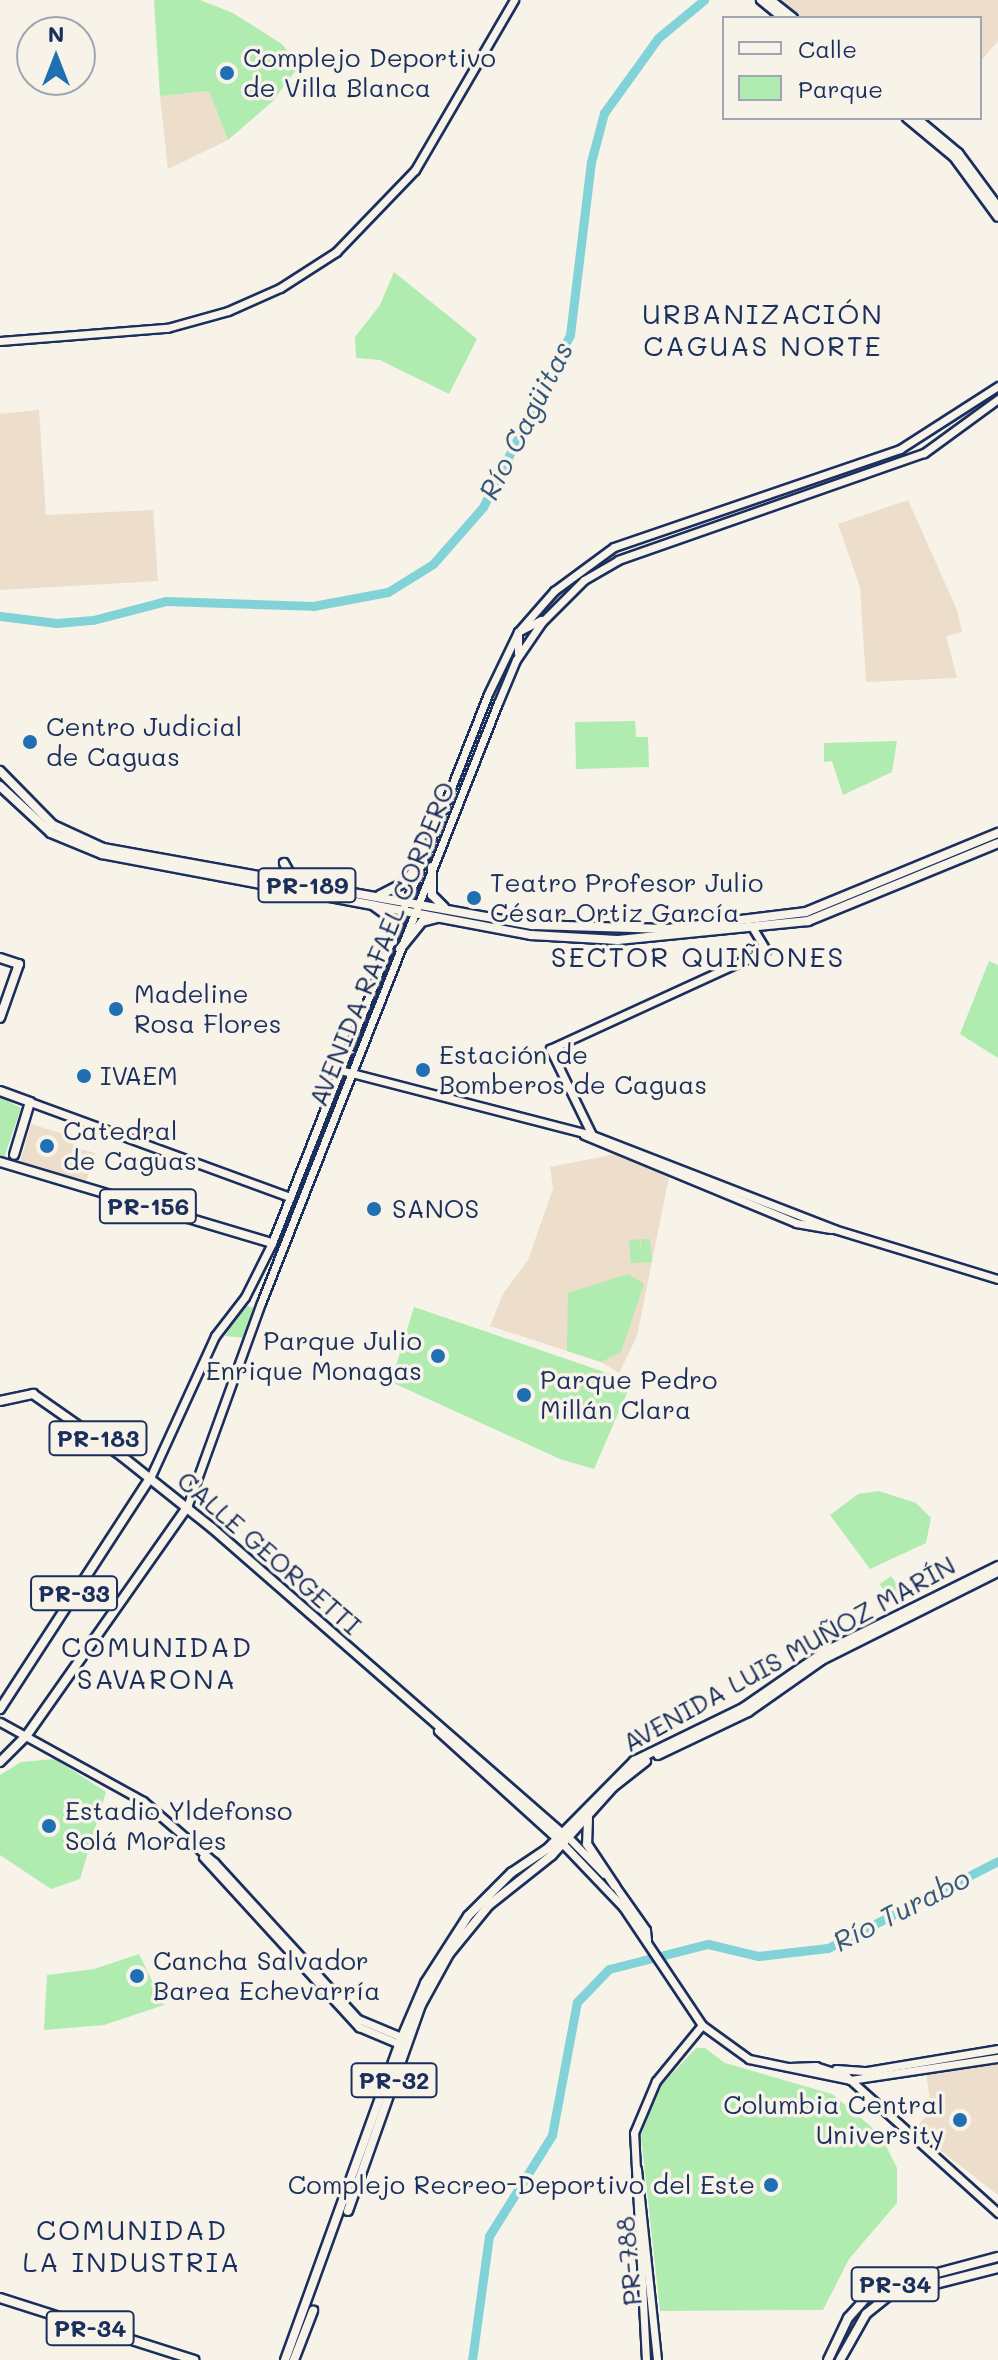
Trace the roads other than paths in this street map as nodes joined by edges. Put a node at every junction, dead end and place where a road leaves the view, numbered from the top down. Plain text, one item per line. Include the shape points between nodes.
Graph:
1 (514, 0) edge
2 (761, 0) edge
3 (770, 0) edge
4 (781, 16) edge
5 (790, 16) edge
6 (909, 120) edge
7 (918, 120) edge
8 (998, 207) edge
9 (998, 217) edge
10 (0, 341) edge
11 (998, 386) edge
12 (998, 399) edge
13 (547, 616) junction
14 (518, 632) junction
15 (516, 660) junction
16 (0, 771) edge
17 (0, 786) edge
18 (998, 833) edge
19 (430, 843) junction
20 (998, 843) edge
21 (284, 863) dead end
22 (432, 867) junction
23 (270, 878) junction
24 (234, 879) junction
25 (345, 893) junction
26 (380, 895) junction
27 (370, 903) junction
28 (412, 906) junction
29 (446, 913) junction
30 (485, 921) junction
31 (753, 928) junction
32 (396, 945) junction
33 (0, 958) edge
34 (0, 1018) edge
35 (340, 1070) junction
36 (353, 1074) junction
37 (0, 1091) edge
38 (30, 1102) junction
39 (583, 1117) junction
40 (605, 1128) dead end
41 (568, 1131) junction
42 (588, 1135) junction
43 (604, 1139) junction
44 (0, 1162) edge
45 (11, 1165) junction
46 (290, 1197) junction
47 (296, 1214) junction
48 (834, 1229) junction
49 (272, 1243) junction
50 (998, 1279) edge
51 (0, 1401) edge
52 (150, 1478) junction
53 (187, 1507) junction
54 (998, 1569) edge
55 (985, 1574) junction
56 (0, 1709) edge
57 (0, 1722) edge
58 (27, 1735) junction
59 (1, 1758) edge
60 (588, 1817) junction
61 (563, 1839) junction
62 (499, 1885) junction
63 (615, 1886) junction
64 (466, 1931) junction
65 (458, 1941) junction
66 (647, 1942) junction
67 (430, 1972) junction
68 (702, 2025) junction
69 (404, 2042) junction
70 (995, 2049) edge
71 (996, 2059) edge
72 (919, 2062) junction
73 (815, 2066) junction
74 (786, 2067) junction
75 (871, 2079) junction
76 (850, 2080) junction
77 (864, 2094) junction
78 (635, 2159) junction
79 (998, 2213) edge
80 (998, 2257) edge
81 (998, 2268) edge
82 (651, 2276) junction
83 (640, 2277) junction
84 (652, 2286) junction
85 (641, 2287) junction
86 (0, 2298) edge
87 (182, 2358) edge
88 (194, 2360) edge
89 (285, 2360) edge
90 (294, 2360) edge
91 (646, 2360) edge
92 (657, 2360) edge
93 (828, 2360) edge
94 (840, 2360) edge

1 - 10 main road via 415,170 336,252 280,288 210,316 121,333
2 - 4 main road
3 - 5 main road
6 - 9 main road via 954,157
7 - 8 main road via 958,153
11 - 14 main road, AVENIDA RAFAEL CORDERO via 900,449 614,547 554,591
12 - 13 main road, AVENIDA RAFAEL CORDERO via 924,453 618,560 584,580
13 - 14 main road
13 - 15 main road, AVENIDA RAFAEL CORDERO
14 - 15 main road
14 - 19 main road, AVENIDA RAFAEL CORDERO
15 - 22 main road, AVENIDA RAFAEL CORDERO
16 - 23 main road, PR-189 via 53,825 82,841
17 - 24 main road, PR-189 via 31,818 81,847
18 - 30 main road, PR-189 via 806,912 618,930
19 - 26 main road via 407,881
19 - 28 main road, AVENIDA RAFAEL CORDERO
20 - 31 main road, PR-189 via 836,912
21 - 25 main road via 290,874
22 - 28 main road, AVENIDA RAFAEL CORDERO
22 - 29 main road via 432,895
23 - 24 main road
23 - 25 main road, PR-189
24 - 25 main road, PR-189
25 - 26 main road, PR-189
25 - 27 main road, PR-189
26 - 28 main road, PR-189
27 - 28 main road, PR-189
27 - 32 main road via 388,916
28 - 29 main road, PR-189
28 - 32 main road, AVENIDA RAFAEL CORDERO
29 - 30 main road, PR-189
29 - 32 main road via 422,922
30 - 31 main road, PR-189 via 618,940
31 - 39 main road via 766,950 550,1049
32 - 35 main road, AVENIDA RAFAEL CORDERO
32 - 36 main road, AVENIDA RAFAEL CORDERO
33 - 34 main road via 19,964
35 - 36 main road
35 - 46 main road, AVENIDA RAFAEL CORDERO
36 - 41 main road
36 - 47 main road, AVENIDA RAFAEL CORDERO
37 - 38 main road
38 - 45 main road
38 - 46 main road
39 - 41 main road
39 - 42 main road
40 - 43 main road
41 - 42 main road
42 - 43 main road
42 - 48 main road via 796,1223
43 - 48 main road
44 - 45 main road
45 - 49 main road, PR-156
46 - 47 main road
46 - 49 main road, AVENIDA RAFAEL CORDERO
47 - 53 main road, AVENIDA RAFAEL CORDERO
48 - 50 main road
49 - 52 main road, AVENIDA RAFAEL CORDERO via 245,1297 215,1336
51 - 52 main road, CALLE GEORGETTI / PR-183 via 33,1394
52 - 53 main road, CALLE GEORGETTI / PR-183
52 - 56 main road, PR-33
53 - 58 main road, AVENIDA RAFAEL CORDERO / PR-33
53 - 61 main road, CALLE GEORGETTI / PR-183
54 - 55 main road, AVENIDA LUIS MUÑOZ MARÍN / PR-32
55 - 60 main road, AVENIDA LUIS MUÑOZ MARÍN / PR-32 via 822,1660 748,1712 641,1764
55 - 61 main road, AVENIDA LUIS MUÑOZ MARÍN / PR-32 via 824,1652 743,1708 634,1761
57 - 58 main road
58 - 59 main road, PR-33
58 - 69 main road via 136,1797 199,1852 358,2019
60 - 61 main road, AVENIDA LUIS MUÑOZ MARÍN / PR-32
60 - 63 main road via 587,1844
61 - 62 main road, AVENIDA LUIS MUÑOZ MARÍN / PR-32
61 - 63 main road, PR-183
61 - 64 main road, AVENIDA LUIS MUÑOZ MARÍN / PR-32
61 - 66 main road, PR-183
62 - 64 main road
62 - 67 main road, AVENIDA LUIS MUÑOZ MARÍN / PR-32 via 468,1916
63 - 66 main road, PR-183 via 646,1930
64 - 65 main road, AVENIDA LUIS MUÑOZ MARÍN / PR-32
65 - 67 main road
65 - 69 main road, AVENIDA LUIS MUÑOZ MARÍN / PR-32
66 - 68 main road, PR-183
67 - 69 main road, AVENIDA LUIS MUÑOZ MARÍN / PR-32
68 - 74 main road, PR-183 via 749,2059
68 - 78 main road, PR-788 / PR-788 via 645,2100 634,2133
69 - 89 main road, AVENIDA LUIS MUÑOZ MARÍN / PR-32
69 - 90 main road, AVENIDA LUIS MUÑOZ MARÍN / PR-32
70 - 71 main road
70 - 72 main road, PR-183
71 - 75 main road, PR-183
72 - 73 main road, PR-183 via 867,2071
72 - 76 main road
73 - 74 main road, PR-183
73 - 76 main road
74 - 76 main road, PR-183
75 - 76 main road, PR-183
75 - 77 main road
76 - 77 main road
77 - 79 main road
78 - 82 main road, PR-788 / PR-788
78 - 83 main road, PR-788 / PR-788
80 - 93 main road, PR-34 via 885,2287 866,2298 848,2318
81 - 94 main road, PR-34 via 888,2296 866,2314
82 - 83 main road
82 - 84 main road, PR-788 / PR-788
83 - 85 main road, PR-788 / PR-788
84 - 85 main road
84 - 92 main road, PR-788 / PR-788
85 - 91 main road, PR-788 / PR-788
86 - 87 main road, PR-34
87 - 88 main road, PR-34

